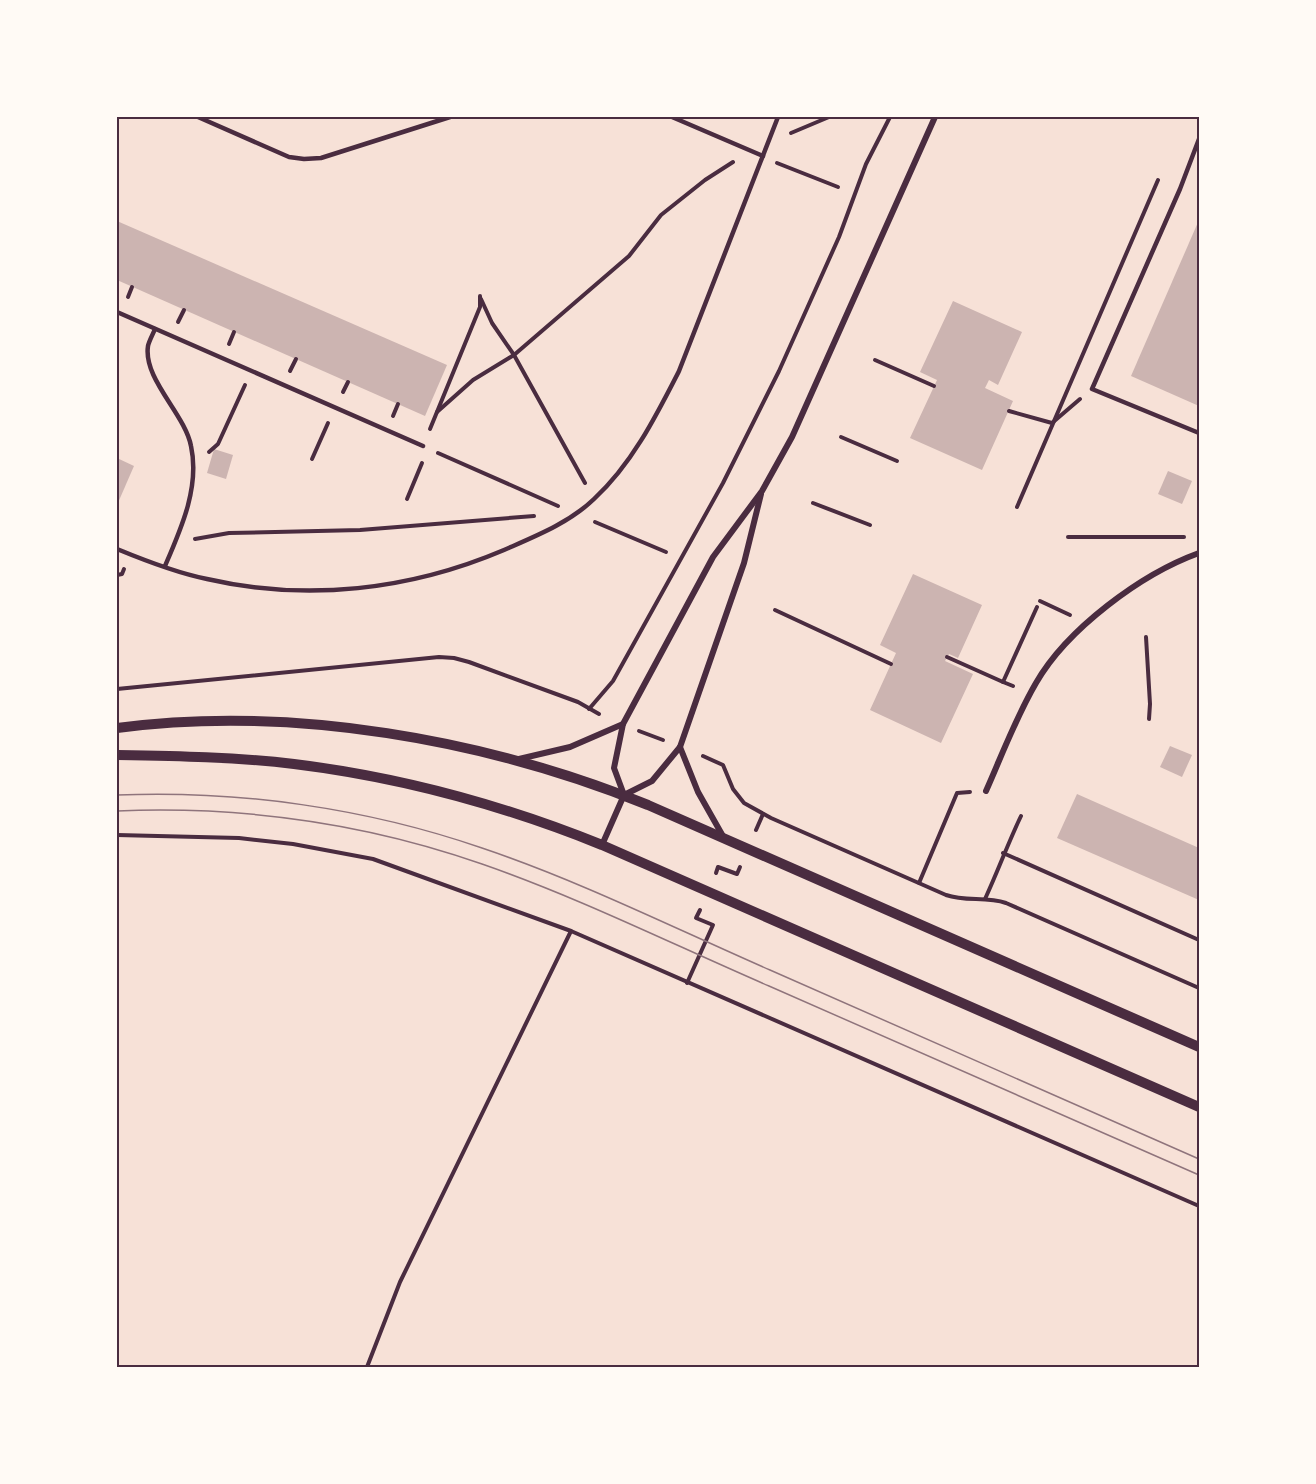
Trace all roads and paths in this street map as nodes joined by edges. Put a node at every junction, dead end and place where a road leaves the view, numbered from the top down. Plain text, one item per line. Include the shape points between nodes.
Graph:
1 (198, 117) edge
2 (450, 117) edge
3 (672, 117) edge
4 (778, 117) edge
5 (829, 117) edge
6 (891, 117) edge
7 (935, 117) edge
8 (1199, 139) edge
9 (763, 156) junction
10 (1158, 180) dead end
11 (838, 187) dead end
12 (132, 287) dead end
13 (129, 293) dead end
14 (184, 310) dead end
15 (117, 312) edge
16 (181, 316) dead end
17 (155, 329) junction
18 (234, 332) dead end
19 (231, 338) dead end
20 (514, 355) junction
21 (296, 359) dead end
22 (875, 360) dead end
23 (293, 365) dead end
24 (252, 371) junction
25 (934, 386) dead end
26 (1092, 389) junction
27 (1009, 411) dead end
28 (437, 412) junction
29 (1052, 423) junction
30 (1199, 433) edge
31 (323, 435) dead end
32 (841, 437) dead end
33 (423, 446) joint
34 (435, 452) dead end
35 (312, 459) dead end
36 (897, 461) dead end
37 (193, 465) junction
38 (418, 474) dead end
39 (762, 491) junction
40 (407, 499) dead end
41 (594, 499) junction
42 (813, 503) dead end
43 (1017, 507) dead end
44 (577, 514) junction
45 (538, 516) dead end
46 (870, 525) dead end
47 (610, 528) dead end
48 (1068, 537) dead end
49 (1187, 537) dead end
50 (174, 545) junction
51 (117, 549) edge
52 (666, 552) dead end
53 (1199, 553) edge
54 (165, 566) junction
55 (1040, 601) dead end
56 (1037, 607) dead end
57 (775, 610) dead end
58 (1087, 623) junction
59 (1146, 637) dead end
60 (947, 657) dead end
61 (891, 664) dead end
62 (1003, 682) junction
63 (117, 689) edge
64 (1030, 694) junction
65 (589, 709) junction
66 (600, 715) dead end
67 (1149, 719) dead end
68 (623, 724) junction
69 (117, 728) edge
70 (639, 731) dead end
71 (663, 740) dead end
72 (680, 747) junction
73 (117, 755) edge
74 (702, 756) dead end
75 (514, 760) junction
76 (986, 791) joint
77 (624, 795) junction
78 (763, 814) junction
79 (1021, 816) dead end
80 (755, 832) dead end
81 (117, 835) edge
82 (725, 838) junction
83 (602, 845) junction
84 (1003, 853) junction
85 (741, 864) dead end
86 (714, 876) dead end
87 (919, 884) junction
88 (985, 899) junction
89 (701, 906) dead end
90 (570, 932) junction
91 (1199, 940) edge
92 (687, 983) junction
93 (1199, 988) edge
94 (1199, 1047) edge
95 (1199, 1107) edge
96 (1199, 1206) edge
97 (367, 1367) edge

1 - 2 lane via 289,157 304,159 321,158
3 - 9 lane
4 - 9 lane
5 - 9 path via 789,133
6 - 65 path via 866,164 843,229 787,356 734,463 613,681
7 - 39 street via 801,419
8 - 26 lane
9 - 11 path
9 - 20 path via 733,162 681,198 661,215 629,256
9 - 41 lane via 679,371 636,447
10 - 29 path
12 - 13 path
14 - 16 path
15 - 17 lane
17 - 24 lane
17 - 37 lane via 148,347 150,363 185,428
18 - 19 path
20 - 28 path via 473,380
20 - 28 path via 492,323 480,296 480,307
20 - 41 path
21 - 23 path
22 - 25 path
24 - 33 lane
24 - 37 path via 219,444
26 - 29 path
26 - 30 lane
27 - 29 path
28 - 33 path
29 - 43 path
31 - 35 path
32 - 36 path
34 - 44 path
37 - 50 lane via 188,503
38 - 40 path
39 - 68 street via 713,557
39 - 72 street via 744,563
41 - 44 lane
42 - 46 path
44 - 54 lane via 486,558 432,576 374,587 318,592 266,590 206,579
45 - 50 path via 360,530 229,533
47 - 52 path
48 - 49 path
50 - 54 lane
51 - 54 lane
53 - 58 street via 1141,583
55 - 58 path
56 - 62 path
57 - 61 path
58 - 64 street via 1071,637
59 - 67 path
60 - 62 path
62 - 64 path
63 - 65 path via 439,657 469,662
64 - 76 street
65 - 66 path
68 - 75 street via 562,750
68 - 77 street via 614,768
69 - 75 street via 194,721 286,723 436,742
70 - 71 path
72 - 77 street via 652,781
72 - 82 street via 698,792
73 - 83 street via 242,759 370,776 476,801
74 - 78 path via 723,765 736,794
75 - 77 street
76 - 87 path via 957,793
77 - 82 street
77 - 83 street
78 - 80 path
78 - 87 path
79 - 84 path
81 - 90 path via 239,838 373,860
82 - 94 street
83 - 95 street
84 - 88 path
84 - 91 path
85 - 86 path via 737,874 718,867
87 - 88 path via 952,897
88 - 93 path via 1006,903
89 - 92 path via 696,918 713,925
90 - 92 path
90 - 97 path via 400,1282
92 - 96 path

